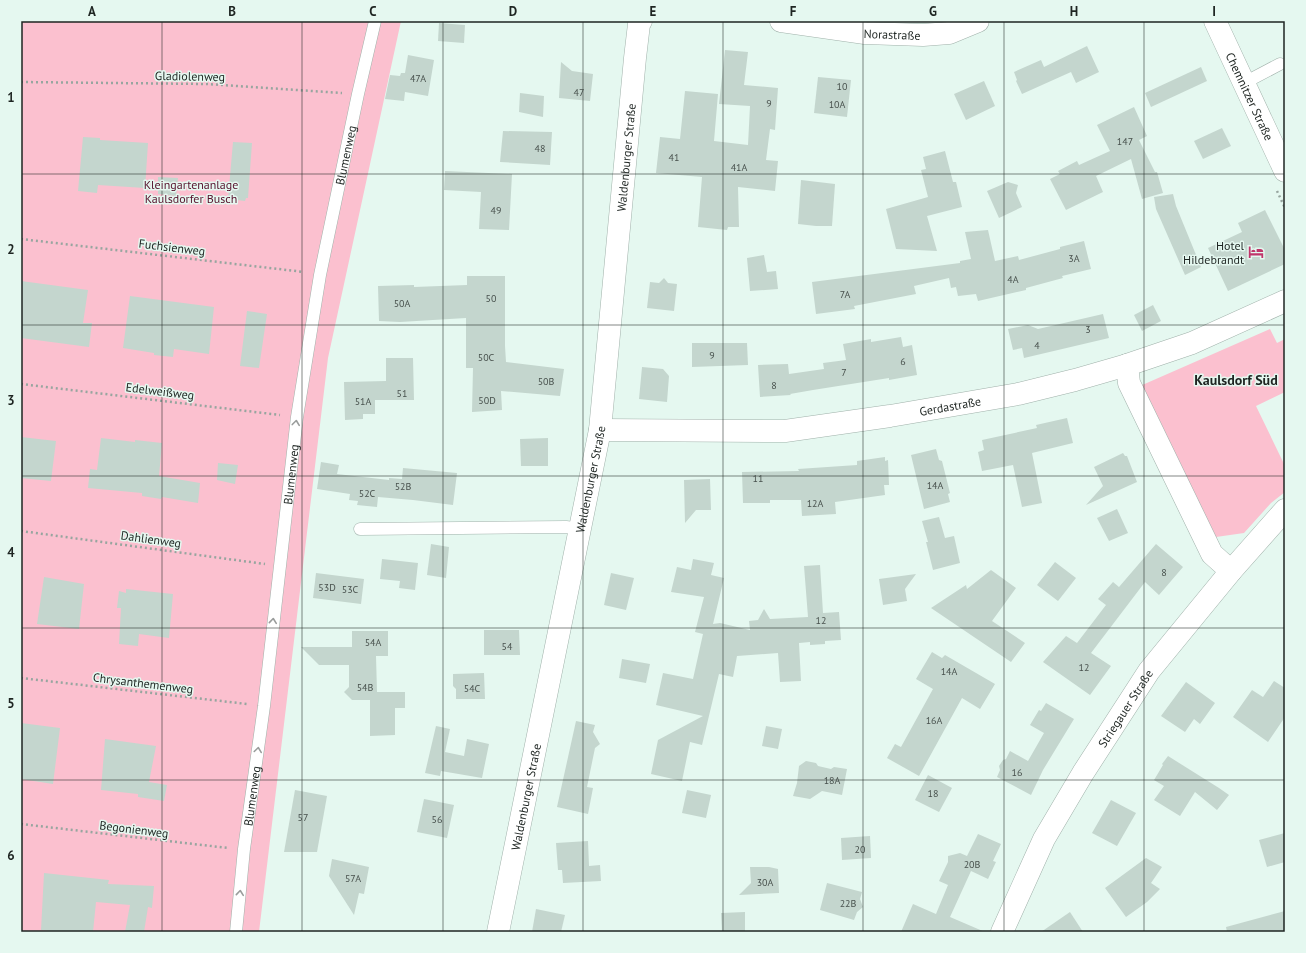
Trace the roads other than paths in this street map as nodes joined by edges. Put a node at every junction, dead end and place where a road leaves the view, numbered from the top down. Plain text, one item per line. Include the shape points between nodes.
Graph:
1 (375, 21) edge
2 (640, 21) edge
3 (781, 21) edge
4 (978, 21) edge
5 (1215, 21) edge
6 (1280, 64) dead end
7 (1244, 82) junction
8 (1285, 170) edge
9 (1285, 302) edge
10 (1126, 365) junction
11 (600, 430) junction
12 (1285, 510) edge
13 (360, 529) dead end
14 (581, 529) junction
15 (1231, 571) junction
16 (236, 932) edge
17 (498, 932) edge
18 (1002, 932) edge

16 -> 1 lane, Blumenweg via 297,418 320,275
2 - 11 street, Waldenburger Straße
3 - 4 street, Norastraße via 865,32 923,35 949,33
5 - 7 street, Chemnitzer Straße
6 - 7 lane
7 - 8 street, Chemnitzer Straße
9 - 10 street, Gerdastraße via 1192,343
10 - 11 street, Gerdastraße via 1018,394 793,430
10 - 15 street via 1129,383 1212,554
11 - 14 street, Waldenburger Straße
12 - 15 street, Striegauer Straße
13 - 14 lane
14 - 17 street, Waldenburger Straße
15 - 18 street, Striegauer Straße via 1149,671 1083,773 1044,839

